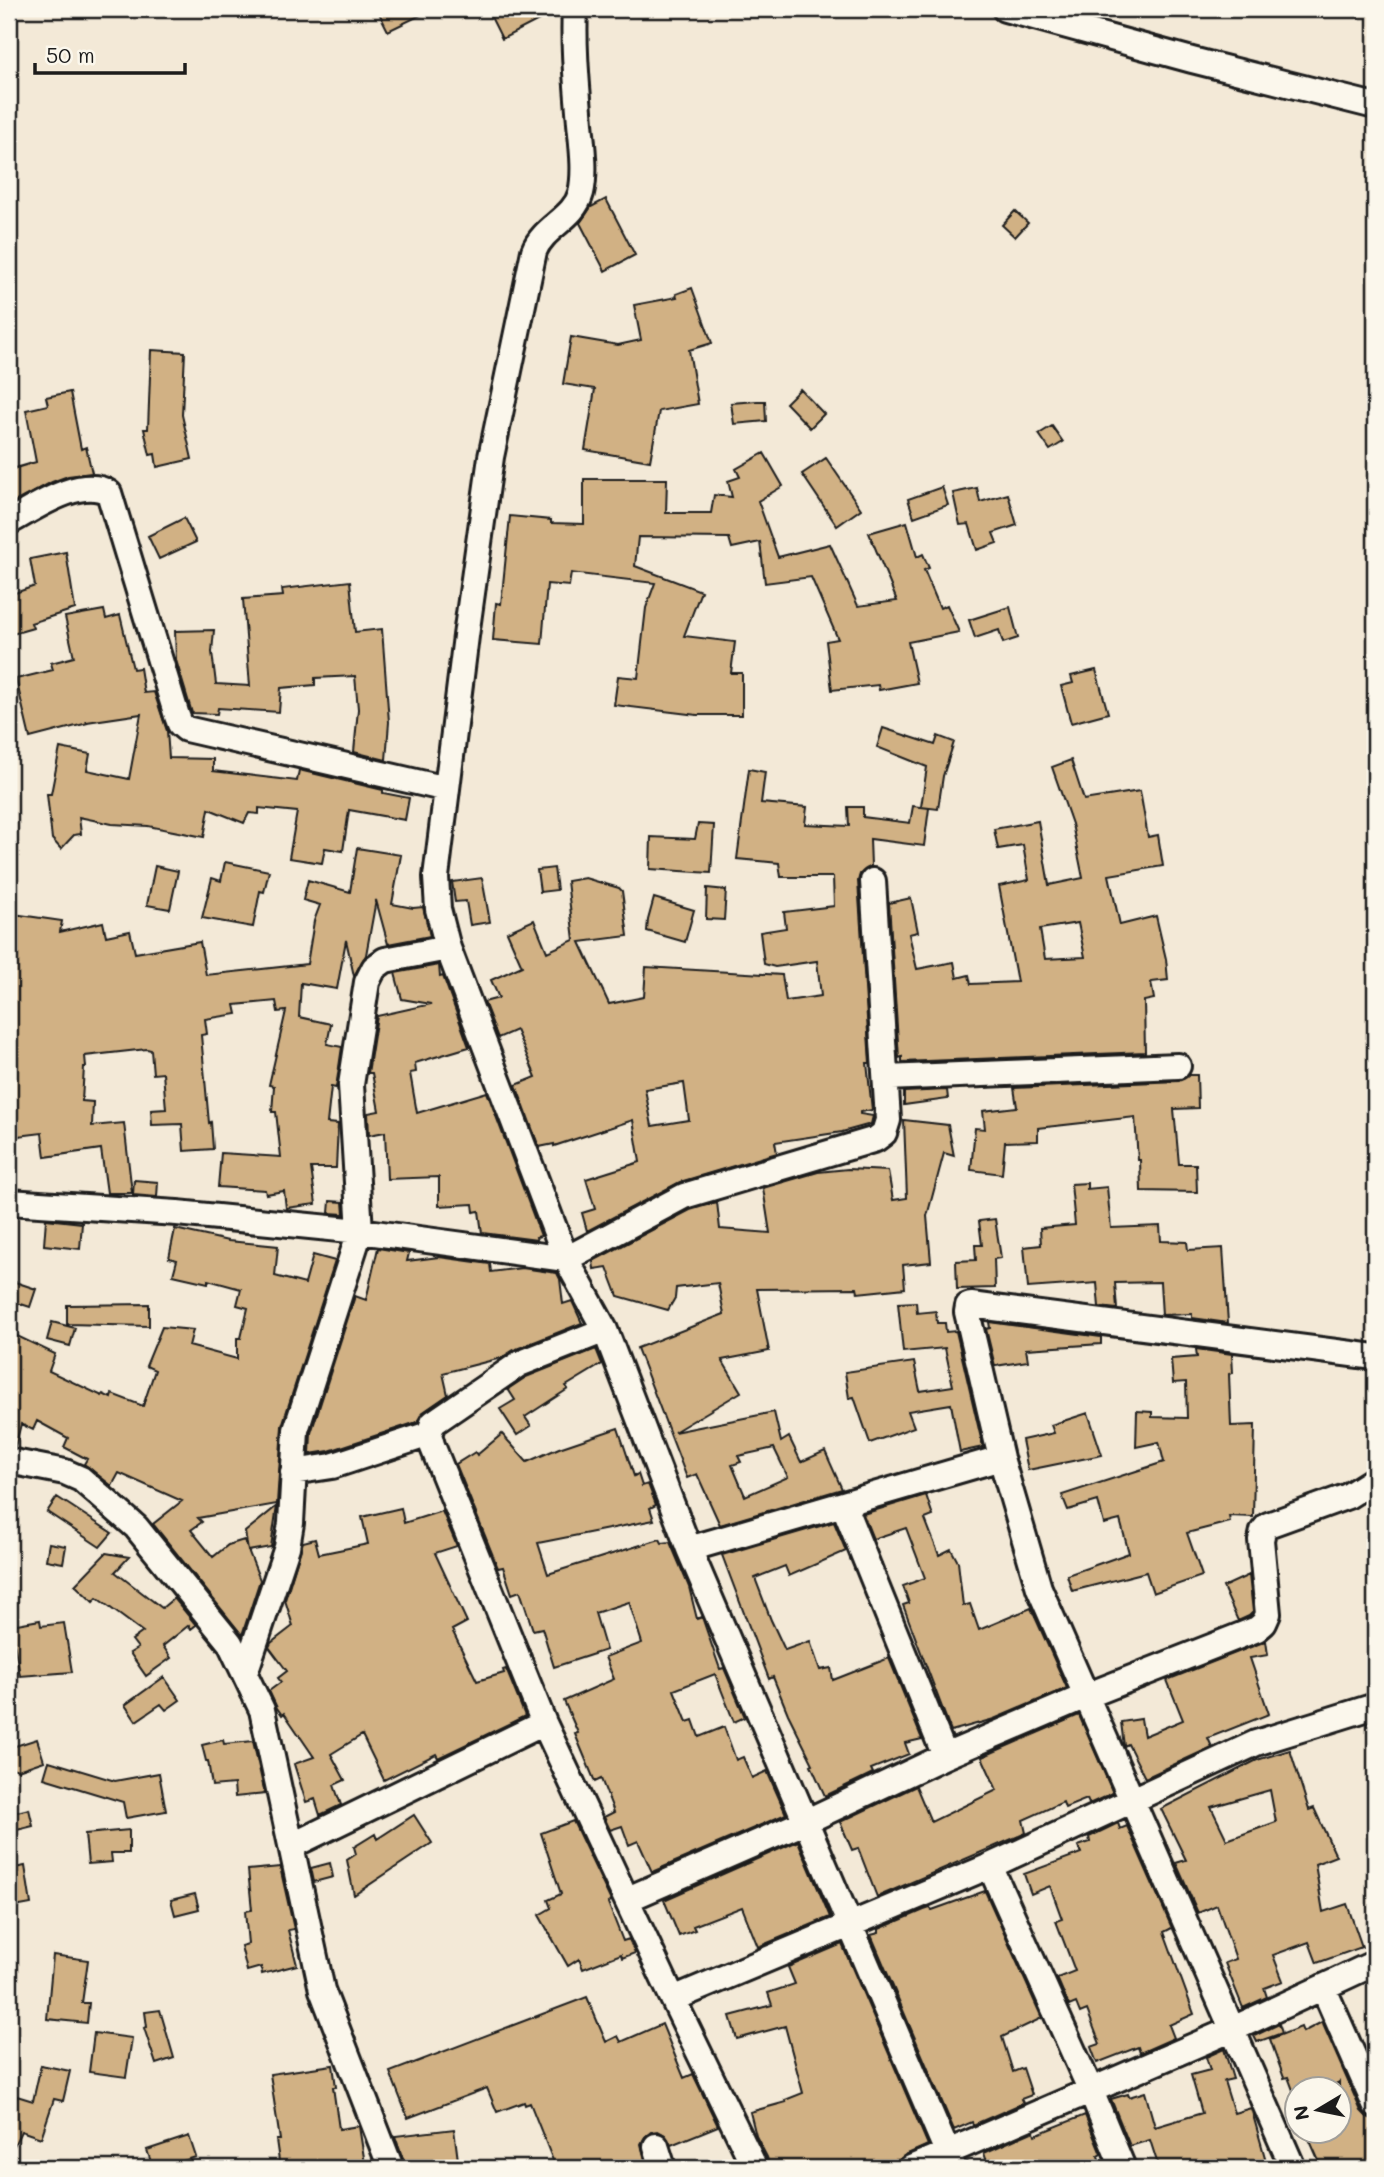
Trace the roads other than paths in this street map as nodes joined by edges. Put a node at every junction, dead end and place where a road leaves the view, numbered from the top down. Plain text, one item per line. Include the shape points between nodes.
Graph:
1 (575, 9) edge
2 (1004, 9) edge
3 (1375, 106) edge
4 (9, 522) edge
5 (447, 789) junction
6 (873, 881) dead end
7 (448, 948) junction
8 (1178, 1066) dead end
9 (886, 1078) junction
10 (9, 1202) edge
11 (360, 1231) junction
12 (566, 1259) junction
13 (605, 1330) junction
14 (1375, 1357) edge
15 (429, 1434) junction
16 (1001, 1458) junction
17 (9, 1461) edge
18 (293, 1472) junction
19 (1375, 1479) edge
20 (843, 1504) junction
21 (689, 1549) junction
22 (244, 1673) junction
23 (1086, 1696) junction
24 (1375, 1706) edge
25 (544, 1723) junction
26 (945, 1756) junction
27 (1133, 1801) junction
28 (807, 1821) junction
29 (291, 1846) junction
30 (990, 1866) junction
31 (628, 1899) junction
32 (850, 1924) junction
33 (1375, 1963) edge
34 (1322, 1987) junction
35 (673, 1999) junction
36 (1233, 2029) junction
37 (1091, 2091) junction
38 (1375, 2105) edge
39 (951, 2161) edge
40 (391, 2168) edge
41 (755, 2168) edge
42 (911, 2168) edge
43 (1123, 2168) edge
44 (1293, 2168) edge

1 - 5 street via 581,193 568,214 539,238 534,251 491,457
2 - 3 street
4 - 5 street via 55,496 90,488 109,493 177,716 186,729
5 - 7 street via 436,877
6 - 9 street
7 - 11 street via 385,960 367,982 351,1085
7 - 12 street
8 - 9 street
9 - 12 street via 888,1120 884,1133 876,1139 684,1196
10 - 11 street
11 - 12 street
11 - 18 street via 296,1430
12 - 13 street
13 - 15 street via 519,1364 433,1423
13 - 21 street
14 - 16 street via 970,1306 967,1312
15 - 18 street via 332,1466
15 - 25 street
16 - 20 street
16 - 23 street via 1039,1588
17 - 22 street via 81,1479 136,1527 229,1643
18 - 22 street via 287,1547
19 - 23 street via 1348,1496 1268,1525 1263,1531 1268,1614 1264,1623
20 - 21 street
20 - 26 street
21 - 28 street
22 - 29 street via 262,1710
23 - 26 street
23 - 27 street
24 - 27 street via 1256,1743
25 - 29 street
25 - 31 street
26 - 28 street
27 - 30 street
27 - 36 street
28 - 31 street
28 - 32 street
29 - 40 street via 322,1990
30 - 32 street
30 - 37 street
31 - 35 street
32 - 35 street
32 - 39 street
33 - 34 street
34 - 36 street
34 - 38 street
35 - 41 street
36 - 37 street
36 - 44 street
37 - 39 street
37 - 43 street
39 - 42 street

